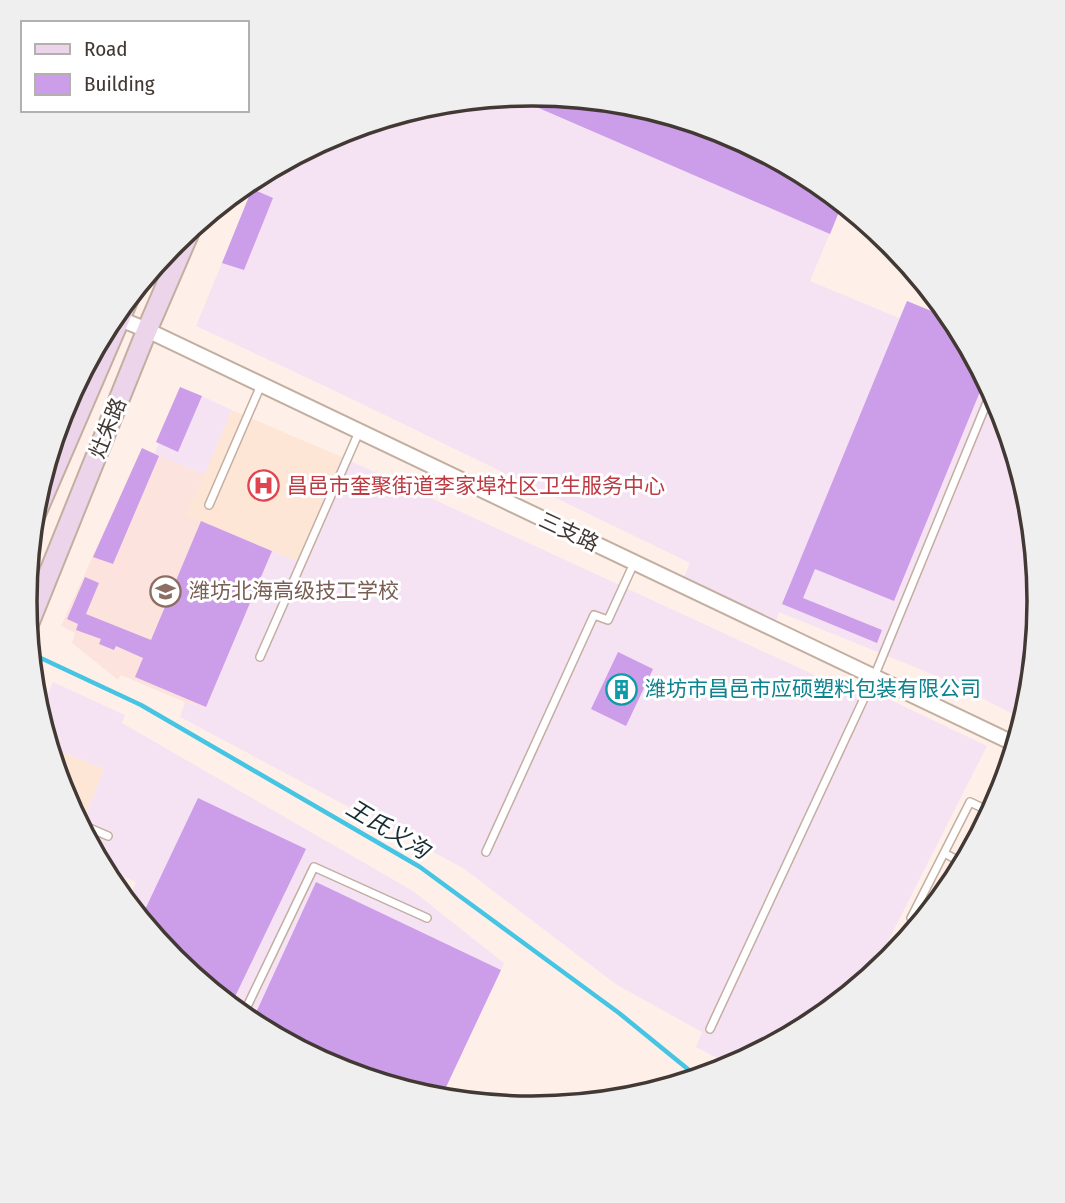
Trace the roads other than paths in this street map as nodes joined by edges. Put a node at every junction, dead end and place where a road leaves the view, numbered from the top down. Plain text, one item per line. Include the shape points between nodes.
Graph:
1 (181, 252) edge
2 (124, 321) edge
3 (148, 330) junction
4 (109, 343) edge
5 (261, 385) junction
6 (987, 403) edge
7 (359, 432) junction
8 (56, 468) edge
9 (209, 505) dead end
10 (634, 563) junction
11 (37, 604) edge
12 (260, 657) dead end
13 (874, 677) junction
14 (1008, 741) edge
15 (983, 808) edge
16 (92, 829) edge
17 (108, 836) dead end
18 (486, 852) dead end
19 (944, 853) junction
20 (956, 859) edge
21 (427, 918) dead end
22 (913, 919) edge
23 (247, 1007) edge
24 (710, 1029) dead end

1 - 3 main road, 灶朱路
2 - 3 street, 三支路
3 - 5 street, 三支路
3 - 11 main road, 灶朱路
4 - 8 main road, 灶朱路
5 - 7 street, 三支路
5 - 9 lane
6 - 13 lane
7 - 10 street, 三支路
7 - 12 lane
10 - 13 street, 三支路
10 - 18 lane via 608,620 594,615
13 - 14 street, 三支路
13 - 24 lane
15 - 19 lane via 970,802
16 - 17 lane
19 - 20 lane
19 - 22 lane
21 - 23 lane via 314,867

